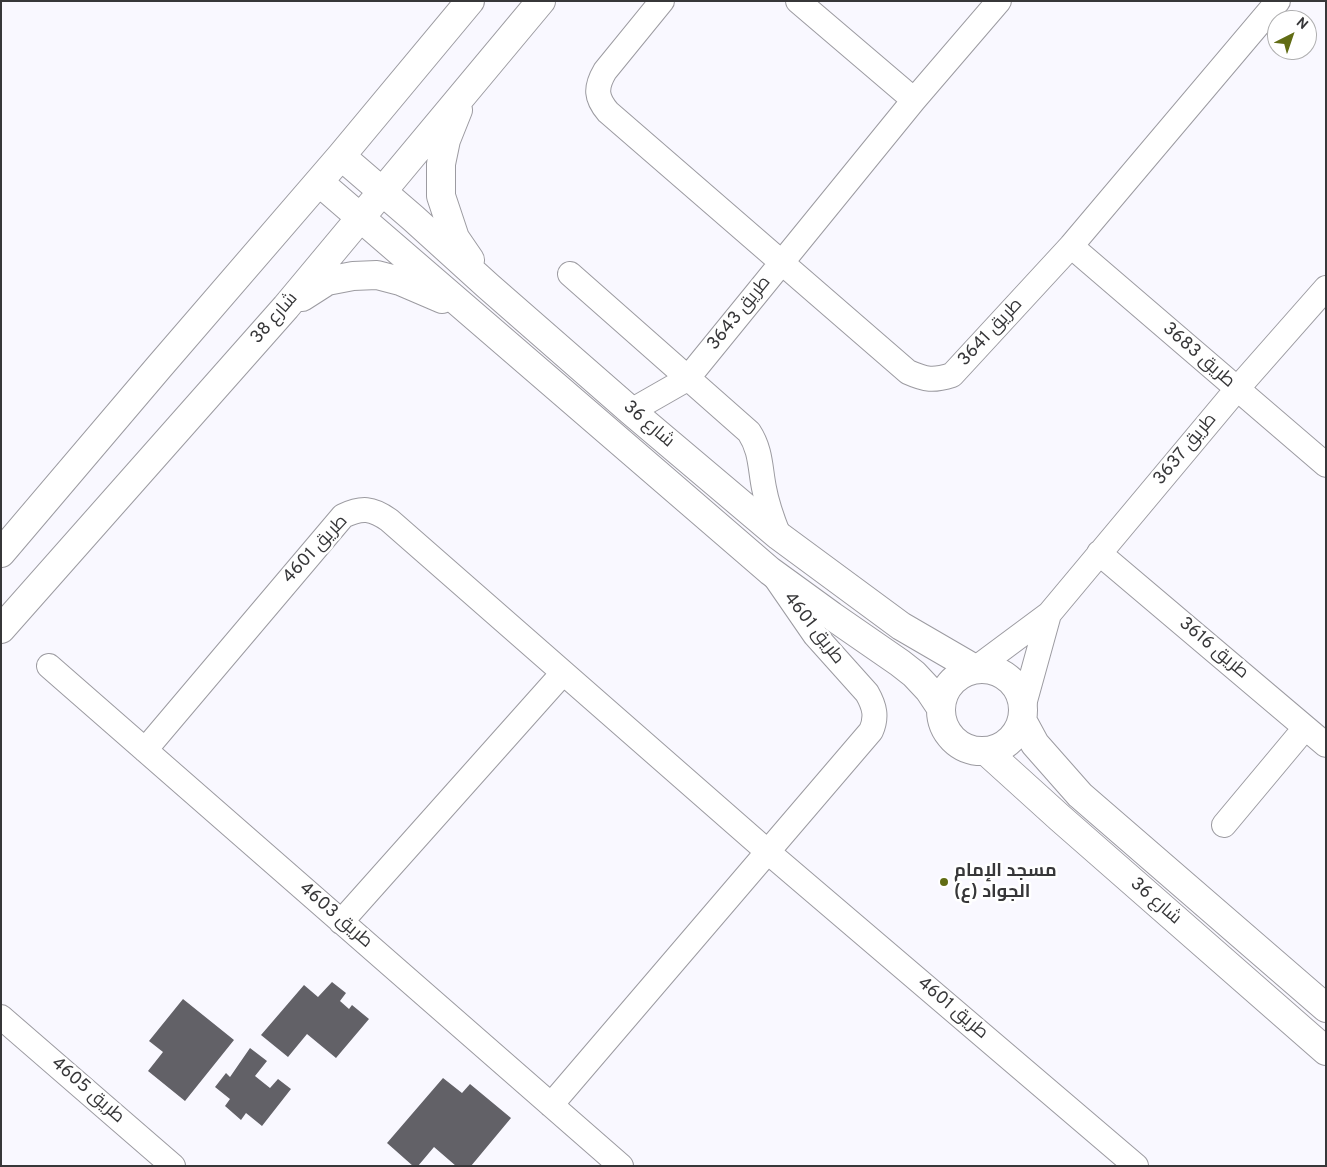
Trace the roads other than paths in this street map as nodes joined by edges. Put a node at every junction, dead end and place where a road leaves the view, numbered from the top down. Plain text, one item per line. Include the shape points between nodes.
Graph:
1 (470, 1) edge
2 (541, 1) edge
3 (662, 1) edge
4 (798, 1) edge
5 (999, 1) edge
6 (1278, 1) edge
7 (468, 88) junction
8 (914, 100) junction
9 (341, 156) junction
10 (319, 182) junction
11 (382, 191) junction
12 (361, 218) junction
13 (1071, 246) junction
14 (782, 262) junction
15 (570, 274) dead end
16 (488, 286) junction
17 (1326, 288) edge
18 (286, 307) junction
19 (465, 309) junction
20 (687, 379) junction
21 (1237, 389) junction
22 (631, 411) junction
23 (1326, 465) edge
24 (779, 536) junction
25 (1, 553) edge
26 (1099, 553) junction
27 (770, 571) junction
28 (1049, 614) junction
29 (1, 629) edge
30 (49, 666) dead end
31 (975, 669) junction
32 (563, 673) junction
33 (941, 708) junction
34 (1023, 714) junction
35 (1305, 728) junction
36 (1326, 745) edge
37 (145, 750) junction
38 (986, 751) junction
39 (1224, 825) dead end
40 (768, 852) junction
41 (341, 922) junction
42 (1326, 1008) edge
43 (1, 1017) edge
44 (1326, 1051) edge
45 (551, 1104) junction
46 (173, 1166) edge
47 (621, 1166) edge
48 (1136, 1166) edge

1 - 9 street
2 - 7 street, شارع 38
3 - 14 street, طريق 3641 via 599,81 601,103
4 - 8 street
5 - 8 street, طريق 3643
6 - 13 street, طريق 3641
7 - 11 street, شارع 38
7 - 16 street via 446,140 441,164 441,196 455,238
8 - 14 street, طريق 3643
9 - 10 street
9 - 11 street, شارع 36
10 - 12 street, شارع 36
10 - 25 street
11 - 12 street, شارع 38
11 - 16 street, شارع 36
12 - 18 street, شارع 38
12 - 19 street, شارع 36
13 - 14 street, طريق 3641 via 952,375 937,380 908,372
13 - 21 street, طريق 3683
14 - 20 street, طريق 3643
15 - 20 street
16 - 22 street, شارع 36
17 - 21 street, طريق 3637
18 - 19 street via 327,281 378,275
18 - 29 street, شارع 38
19 - 27 street, شارع 36
20 - 22 street
20 - 24 street via 755,441 764,490
21 - 23 street, طريق 3683
21 - 26 street, طريق 3637
22 - 24 street, شارع 36
24 - 31 street, شارع 36 via 901,626
26 - 28 street, طريق 3637
26 - 35 street, طريق 3616
27 - 33 street, شارع 36 via 914,674
27 - 40 street, طريق 4601 via 815,635 867,694 875,712 875,722 871,732
28 - 31 street, طريق 3637
28 - 34 street, طريق 3637
30 - 37 street, طريق 4603
31 - 33 street via 951,683
31 - 34 street via 989,669 1013,682 1020,694
32 - 37 street, طريق 4601 via 389,520 379,513 354,511 334,525
32 - 40 street, طريق 4601
32 - 41 street
33 - 38 street via 949,735 972,750
34 - 38 street via 1017,732 1009,741
34 - 42 street, شارع 36 via 1035,744 1080,795
35 - 36 street, طريق 3616
35 - 39 street
37 - 41 street, طريق 4603
38 - 44 street, شارع 36
40 - 45 street, طريق 4601
40 - 48 street, طريق 4601
41 - 45 street, طريق 4603
43 - 46 street, طريق 4605
45 - 47 street, طريق 4603

